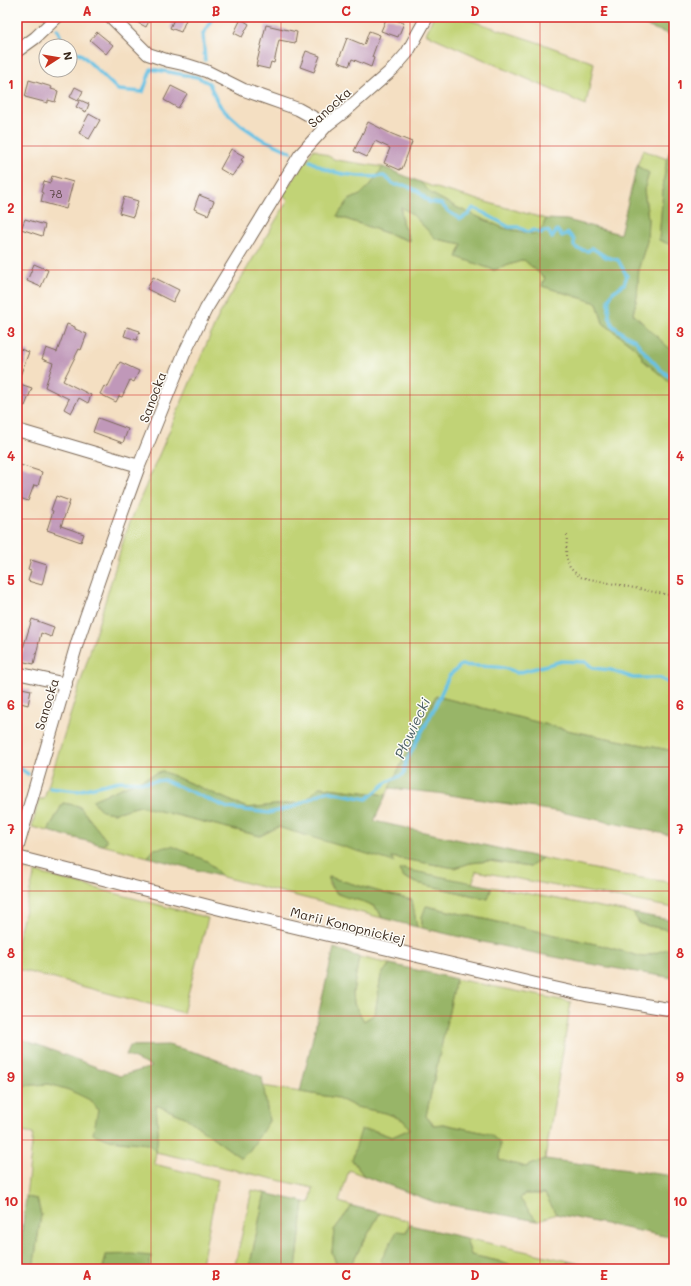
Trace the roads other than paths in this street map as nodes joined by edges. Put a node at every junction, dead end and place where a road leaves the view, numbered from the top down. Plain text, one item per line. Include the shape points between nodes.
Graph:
1 (57, 17) edge
2 (111, 17) edge
3 (427, 17) edge
4 (17, 50) edge
5 (327, 125) junction
6 (17, 430) edge
7 (139, 466) junction
8 (17, 673) edge
9 (66, 684) junction
10 (17, 849) edge
11 (17, 857) edge
12 (674, 1010) edge

1 - 4 street via 35,38
2 - 5 street via 148,54 206,70 244,90 298,109
3 - 5 street, Sanocka via 407,53 393,69
5 - 7 street, Sanocka via 300,155 206,309 184,354
6 - 7 street
7 - 9 street, Sanocka via 78,640
8 - 9 street
9 - 10 street, Sanocka
11 - 12 street, Marii Konopnickiej via 228,911 536,984

